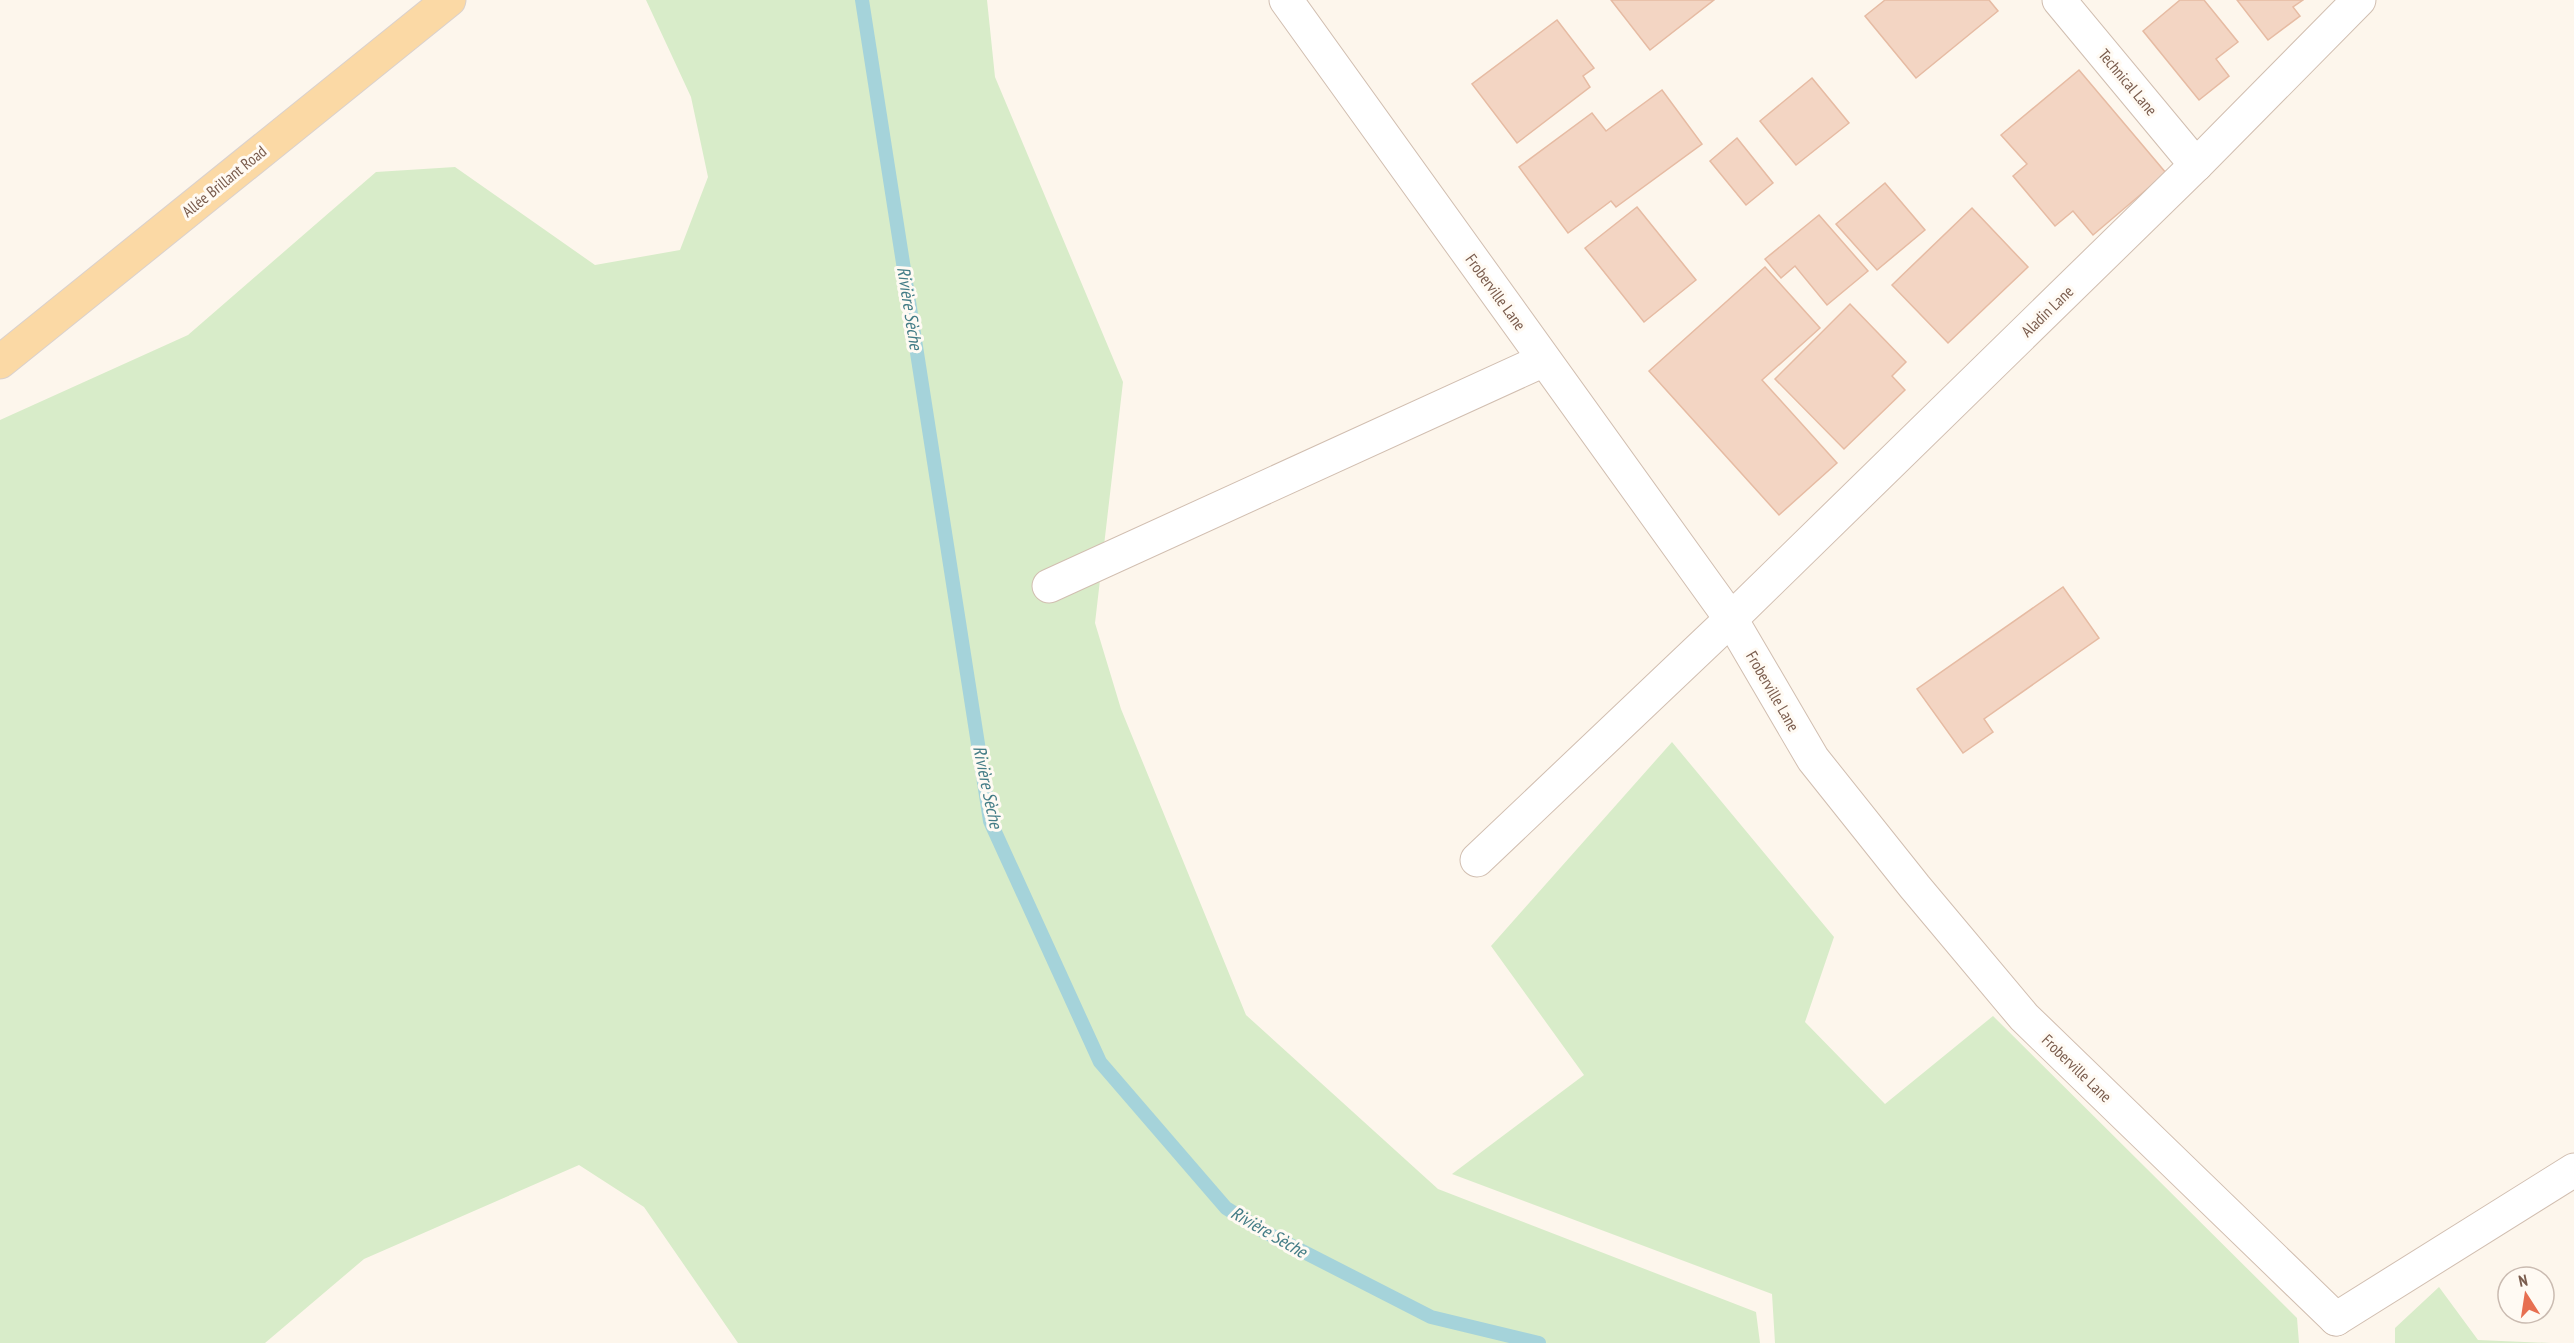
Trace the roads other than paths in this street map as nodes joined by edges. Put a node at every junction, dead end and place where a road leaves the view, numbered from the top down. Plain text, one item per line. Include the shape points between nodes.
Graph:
1 (448, 0) edge
2 (1286, 0) edge
3 (2059, 0) edge
4 (2359, 0) edge
5 (2196, 165) junction
6 (1544, 360) junction
7 (0, 362) edge
8 (1049, 586) dead end
9 (1731, 619) junction
10 (1477, 860) dead end
11 (2574, 1170) edge
12 (2338, 1331) edge

1 - 7 main road, Allée Brillant Road
2 - 6 street, Froberville Lane
3 - 5 street, Technical Lane
4 - 5 street, Aladin Lane
5 - 9 street, Aladin Lane
6 - 8 street
6 - 9 street, Froberville Lane
9 - 10 street, Aladin Lane
9 - 12 street, Froberville Lane via 1813,759 2024,1017
11 - 12 street

